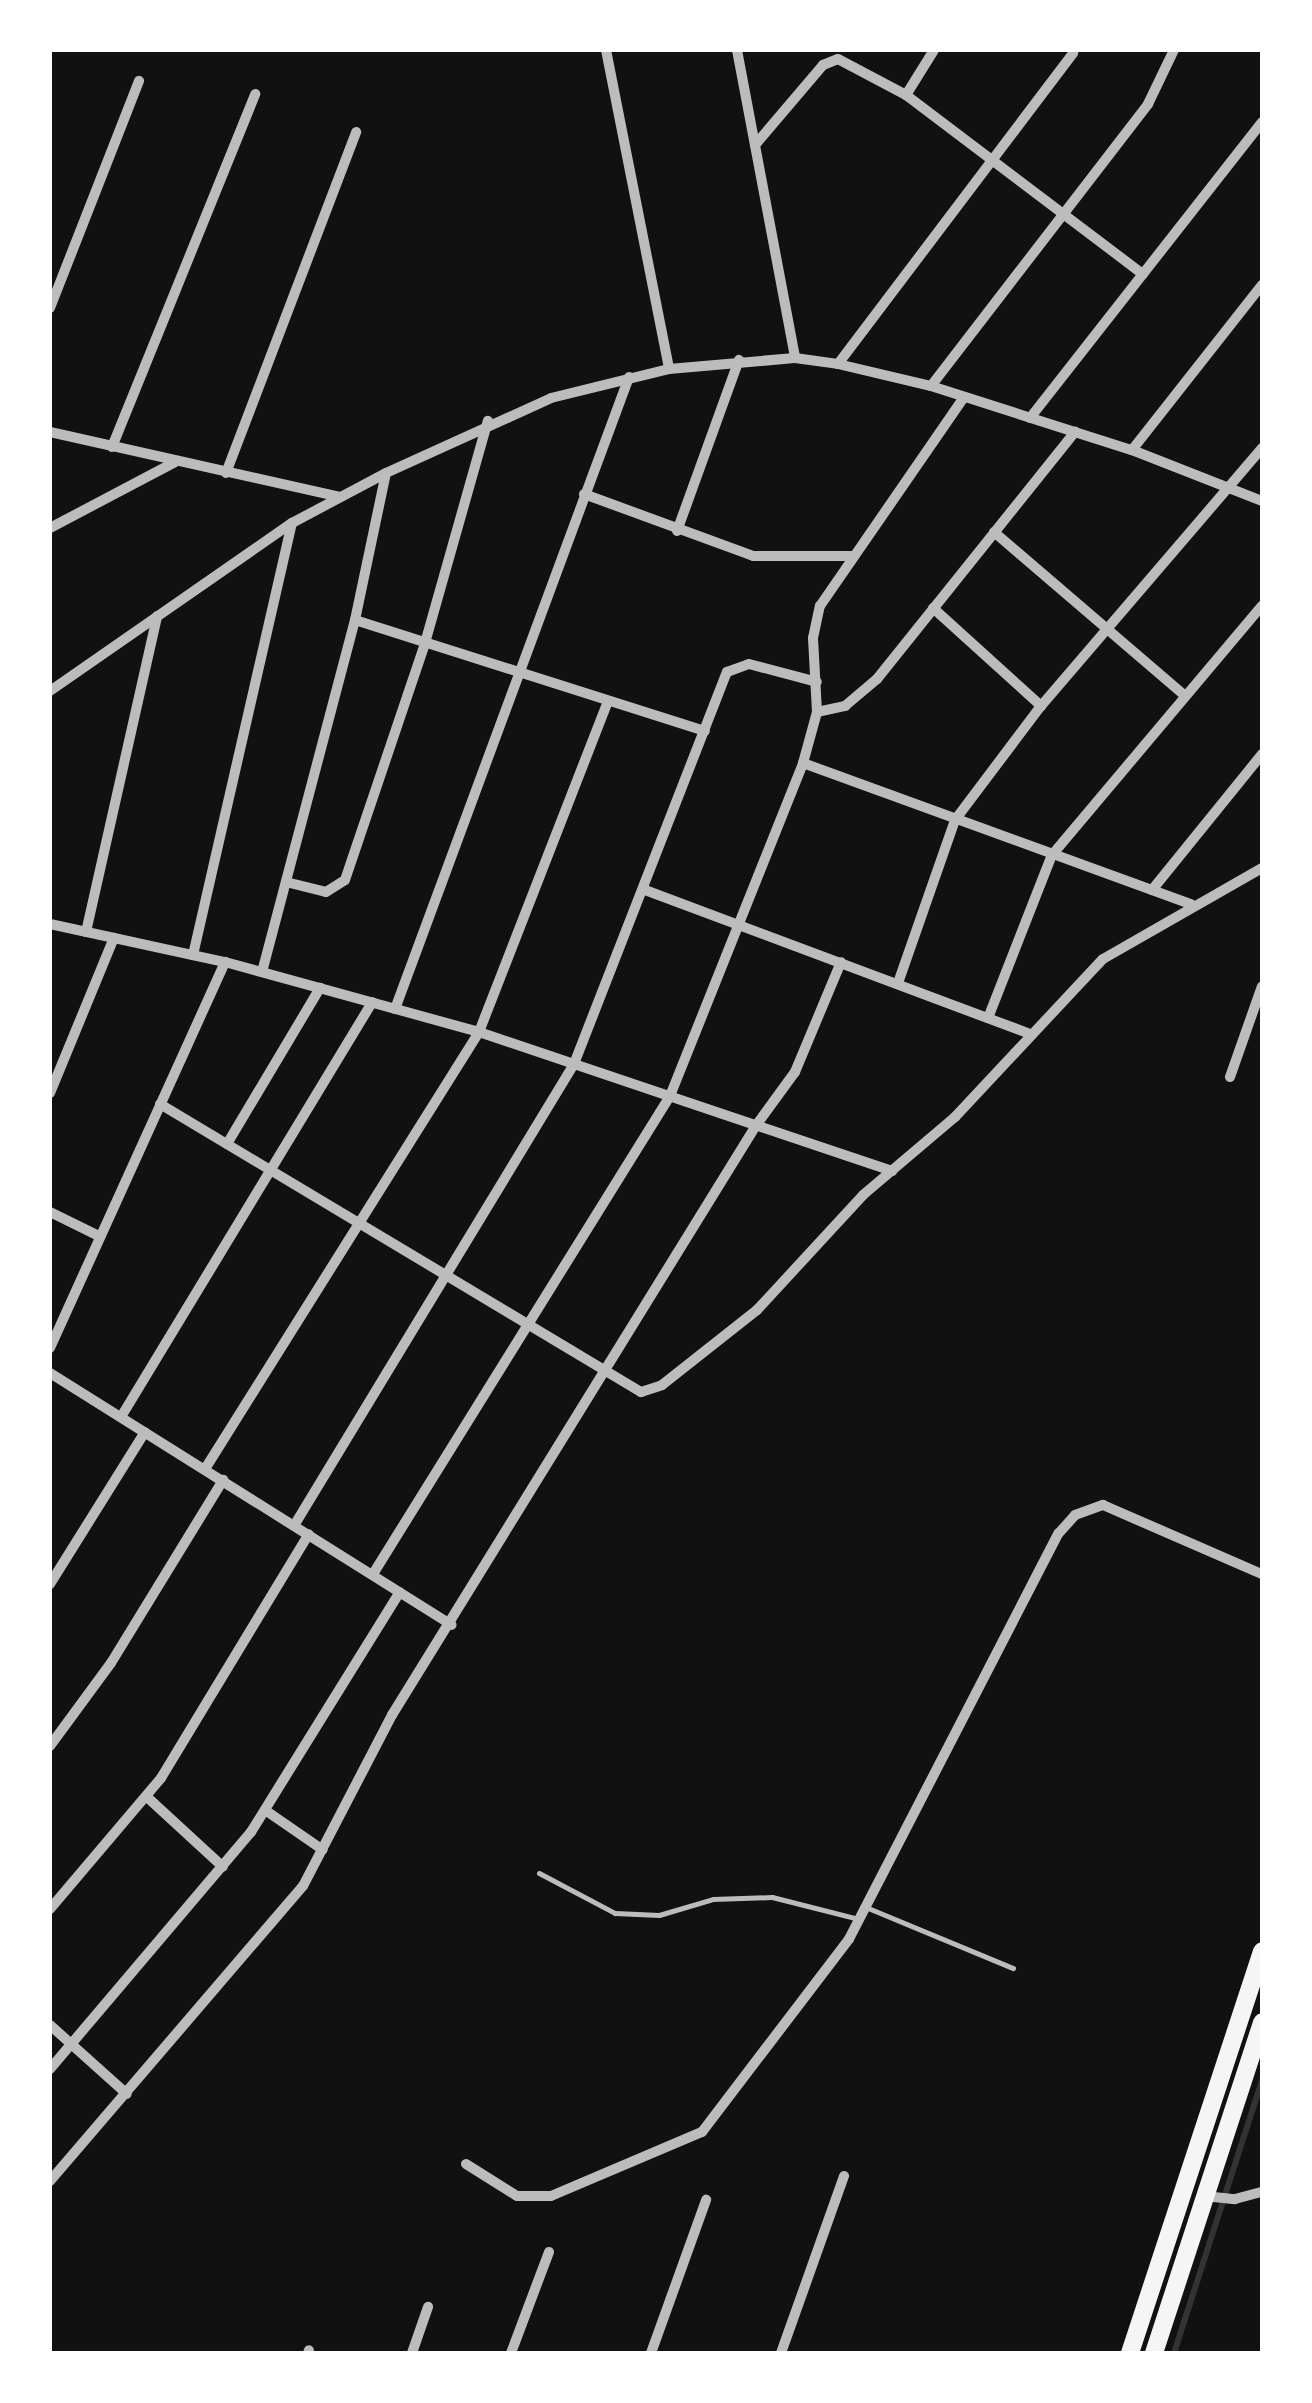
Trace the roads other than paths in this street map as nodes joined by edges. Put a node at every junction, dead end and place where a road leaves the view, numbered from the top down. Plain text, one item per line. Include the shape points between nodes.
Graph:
1 (606, 50) edge
2 (737, 50) edge
3 (934, 50) edge
4 (1174, 50) edge
5 (1072, 53) dead end
6 (139, 81) dead end
7 (255, 94) dead end
8 (906, 95) junction
9 (1262, 122) edge
10 (356, 132) dead end
11 (755, 145) junction
12 (992, 158) junction
13 (1064, 212) junction
14 (1143, 274) junction
15 (1262, 286) edge
16 (50, 308) edge
17 (796, 358) junction
18 (738, 360) junction
19 (838, 364) junction
20 (669, 369) junction
21 (629, 377) junction
22 (932, 386) junction
23 (964, 396) junction
24 (1030, 418) junction
25 (488, 421) junction
26 (50, 432) edge
27 (1075, 432) junction
28 (112, 448) junction
29 (1262, 448) edge
30 (1132, 450) junction
31 (176, 462) junction
32 (226, 473) junction
33 (386, 473) junction
34 (1230, 487) junction
35 (584, 494) junction
36 (340, 497) junction
37 (1262, 501) edge
38 (292, 523) junction
39 (50, 528) edge
40 (677, 531) junction
41 (994, 532) junction
42 (852, 556) junction
43 (1262, 606) edge
44 (933, 608) junction
45 (158, 614) junction
46 (355, 620) junction
47 (1108, 629) junction
48 (425, 643) junction
49 (516, 673) junction
50 (816, 682) junction
51 (50, 691) edge
52 (1184, 696) junction
53 (608, 701) junction
54 (1041, 706) junction
55 (817, 712) junction
56 (705, 731) junction
57 (1262, 754) edge
58 (803, 763) junction
59 (955, 820) junction
60 (1052, 855) junction
61 (1262, 868) edge
62 (286, 882) junction
63 (645, 890) junction
64 (1152, 890) junction
65 (1191, 904) junction
66 (50, 924) edge
67 (742, 926) junction
68 (86, 932) junction
69 (114, 938) junction
70 (193, 955) junction
71 (225, 962) junction
72 (841, 962) junction
73 (262, 972) junction
74 (898, 983) junction
75 (1262, 986) edge
76 (320, 988) junction
77 (372, 1002) junction
78 (396, 1009) junction
79 (988, 1018) junction
80 (478, 1032) junction
81 (1032, 1035) junction
82 (574, 1064) junction
83 (1230, 1076) dead end
84 (50, 1093) edge
85 (670, 1096) junction
86 (160, 1104) junction
87 (754, 1127) junction
88 (227, 1144) junction
89 (892, 1170) junction
90 (274, 1172) junction
91 (50, 1212) edge
92 (362, 1226) junction
93 (99, 1236) junction
94 (446, 1276) junction
95 (529, 1328) junction
96 (50, 1348) edge
97 (50, 1374) edge
98 (603, 1375) junction
99 (120, 1417) junction
100 (145, 1432) junction
101 (204, 1469) junction
102 (223, 1480) junction
103 (295, 1524) junction
104 (310, 1534) junction
105 (373, 1574) junction
106 (1262, 1574) edge
107 (50, 1584) edge
108 (400, 1592) junction
109 (451, 1625) junction
110 (50, 1746) edge
111 (147, 1797) junction
112 (265, 1810) junction
113 (323, 1850) junction
114 (223, 1866) junction
115 (539, 1873) dead end
116 (864, 1907) junction
117 (50, 1908) edge
118 (858, 1919) junction
119 (1262, 1951) edge
120 (1014, 1968) dead end
121 (1262, 2022) edge
122 (50, 2025) edge
123 (71, 2043) junction
124 (50, 2068) edge
125 (127, 2094) junction
126 (466, 2164) dead end
127 (844, 2176) dead end
128 (50, 2181) edge
129 (1262, 2192) edge
130 (1203, 2196) junction
131 (706, 2200) dead end
132 (549, 2252) dead end
133 (428, 2307) dead end
134 (412, 2353) edge
135 (511, 2353) edge
136 (651, 2353) edge
137 (781, 2353) edge
138 (1130, 2353) edge
139 (1154, 2353) edge

1 - 20 street
2 - 11 street
3 - 8 street
4 - 13 street via 1159,90
5 - 12 street
6 - 16 street
7 - 28 street
8 - 11 street via 831,59
8 - 12 street
9 - 14 street
10 - 32 street
11 - 17 street
12 - 13 street
12 - 19 street
13 - 14 street
13 - 22 street
14 - 24 street
15 - 30 street
17 - 18 street
17 - 19 street
18 - 20 street
18 - 40 street
19 - 22 street
20 - 21 street
21 - 25 street
21 - 35 street
22 - 23 street
23 - 24 street
23 - 42 street
24 - 27 street
25 - 33 street
25 - 48 street
26 - 28 street
27 - 30 street
27 - 41 street
28 - 31 street
29 - 34 street
30 - 34 street
31 - 32 street
31 - 39 street
32 - 36 street
33 - 36 street
33 - 46 street
34 - 37 street
34 - 47 street
35 - 40 street
35 - 49 street
36 - 38 street
38 - 45 street
38 - 70 street
40 - 42 street via 753,556
41 - 44 street
41 - 47 street
42 - 50 street via 816,622
43 - 52 street
44 - 54 street
44 - 55 street via 859,697
45 - 51 street
45 - 68 street
46 - 48 street
46 - 62 street
47 - 52 street
47 - 54 street
48 - 49 street
48 - 62 street via 345,880 326,892
49 - 53 street
49 - 78 street
50 - 55 street
50 - 56 street via 738,663 727,672
52 - 60 street
53 - 56 street
53 - 80 street
54 - 59 street
55 - 58 street
56 - 63 street
57 - 64 street
58 - 59 street
58 - 67 street
59 - 60 street
59 - 74 street
60 - 64 street
60 - 79 street
61 - 65 street
62 - 73 street
63 - 67 street
63 - 82 street
64 - 65 street
65 - 81 street via 1102,960
66 - 68 street
67 - 72 street
67 - 85 street
68 - 69 street
69 - 70 street
69 - 84 street
70 - 71 street
71 - 73 street
71 - 86 street
72 - 74 street
72 - 87 street via 802,1058
73 - 76 street
74 - 79 street
75 - 83 street
76 - 77 street
76 - 88 street
77 - 78 street
77 - 90 street
78 - 80 street
79 - 81 street
80 - 82 street
80 - 92 street
81 - 89 street via 955,1117
82 - 85 street
82 - 94 street
85 - 87 street
85 - 95 street
86 - 88 street
86 - 93 street
87 - 89 street
87 - 98 street
88 - 90 street
89 - 98 street via 757,1310 662,1385 631,1390
90 - 92 street
90 - 99 street
91 - 93 street
92 - 94 street
92 - 101 street
93 - 96 street
94 - 95 street
94 - 103 street
95 - 98 street
95 - 105 street
97 - 99 street
98 - 109 street
99 - 100 street
100 - 101 street
100 - 107 street
101 - 102 street
102 - 103 street
102 - 110 street via 102,1676
103 - 104 street
104 - 105 street
104 - 111 street
105 - 108 street
106 - 116 street via 1103,1505 1075,1515
108 - 109 street
108 - 112 street
109 - 113 street via 392,1715
111 - 114 street
111 - 117 street
112 - 113 street
112 - 114 street
113 - 125 street via 302,1886
114 - 123 street
115 - 118 lane via 615,1913 659,1915 724,1898 772,1896
116 - 118 street
116 - 120 lane
118 - 126 street via 825,1974 702,2132 551,2196 517,2196
119 - 138 main road
121 - 130 main road
122 - 123 street
123 - 124 street
123 - 125 street
125 - 128 street
127 - 137 street
129 - 130 street via 1236,2199
130 - 139 main road
131 - 136 street
132 - 135 street
133 - 134 street

